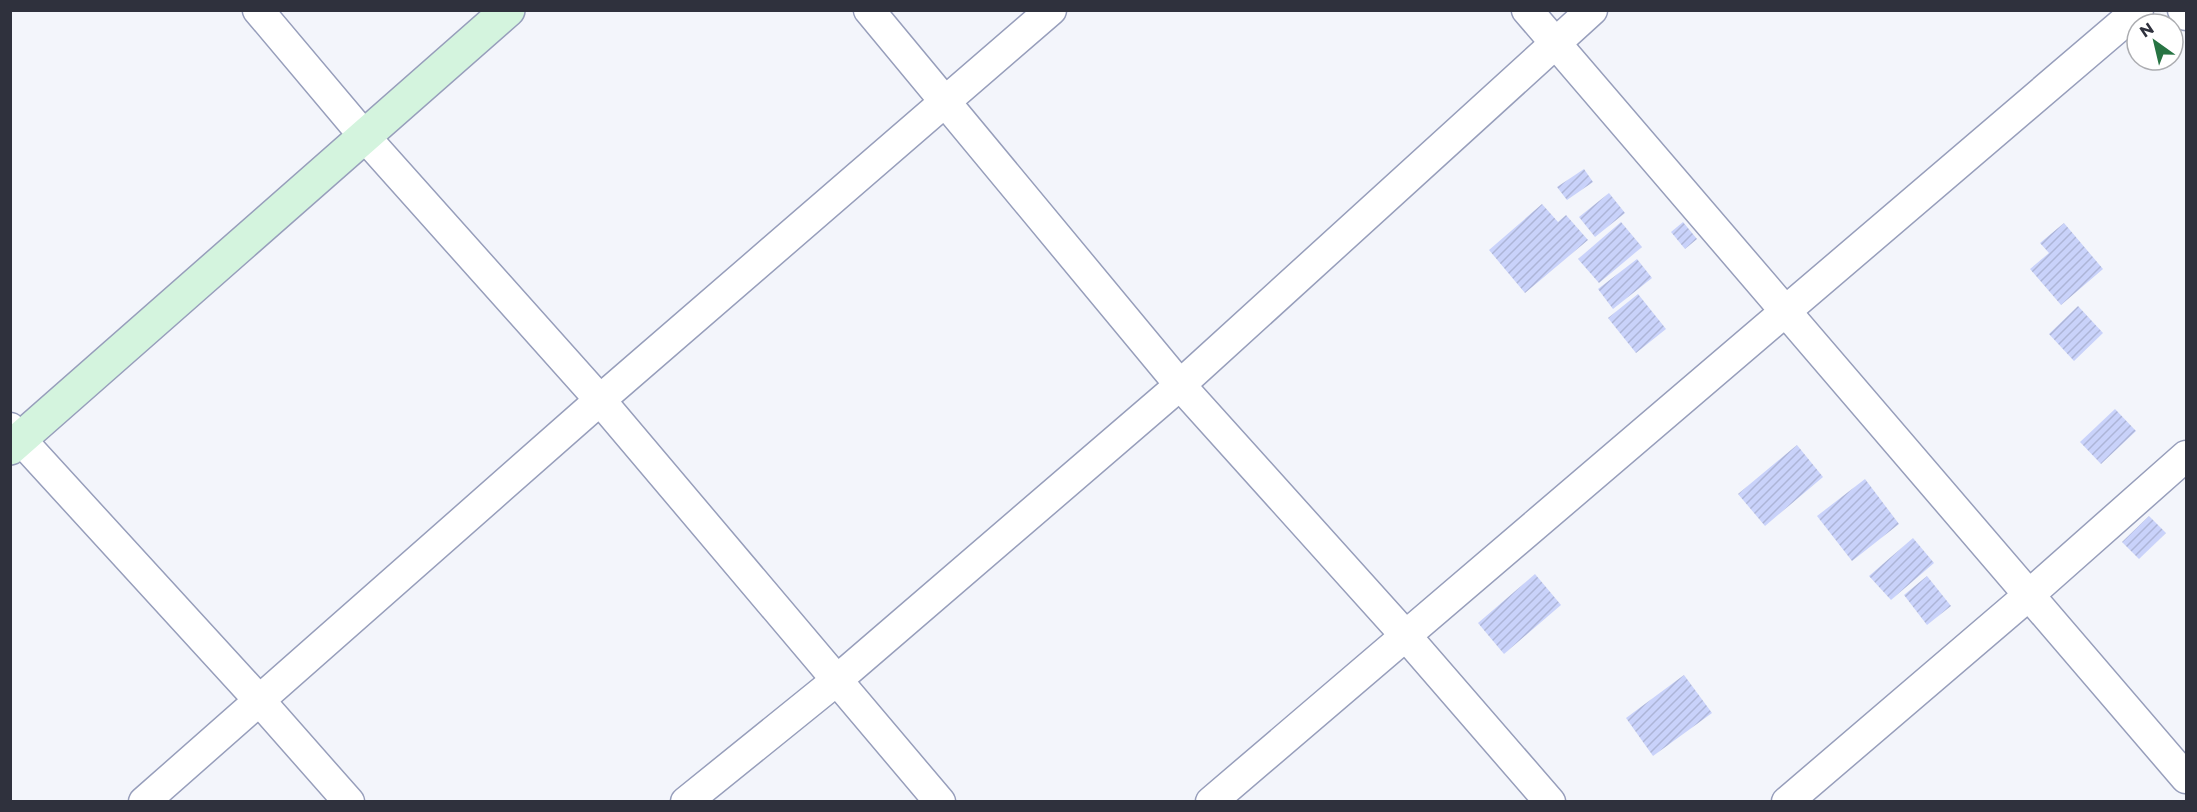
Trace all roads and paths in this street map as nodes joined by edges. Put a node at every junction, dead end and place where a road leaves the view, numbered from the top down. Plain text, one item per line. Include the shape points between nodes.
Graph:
1 (258, 10) edge
2 (508, 10) edge
3 (869, 10) edge
4 (1051, 10) edge
5 (1527, 10) edge
6 (1593, 10) edge
7 (2138, 10) edge
8 (2183, 10) edge
9 (2187, 15) edge
10 (1555, 43) junction
11 (945, 100) junction
12 (365, 137) junction
13 (1785, 311) junction
14 (1180, 385) junction
15 (600, 400) junction
16 (14, 439) edge
17 (2187, 456) edge
18 (2029, 595) junction
19 (1406, 636) junction
20 (837, 680) junction
21 (259, 700) junction
22 (2187, 778) edge
23 (144, 801) edge
24 (349, 801) edge
25 (686, 801) edge
26 (940, 801) edge
27 (1211, 801) edge
28 (1550, 801) edge
29 (1787, 801) edge

1 - 12 street
2 - 12 main road
3 - 11 street
4 - 11 street
5 - 10 street
6 - 10 street
7 - 13 street
8 - 9 street
10 - 13 street
10 - 14 street
11 - 14 street
11 - 15 street
12 - 15 street
12 - 16 main road
13 - 18 street
13 - 19 street
14 - 19 street
14 - 20 street
15 - 20 street
15 - 21 street
16 - 21 street
17 - 18 street
18 - 22 street
18 - 29 street
19 - 27 street
19 - 28 street
20 - 25 street
20 - 26 street
21 - 23 street
21 - 24 street

